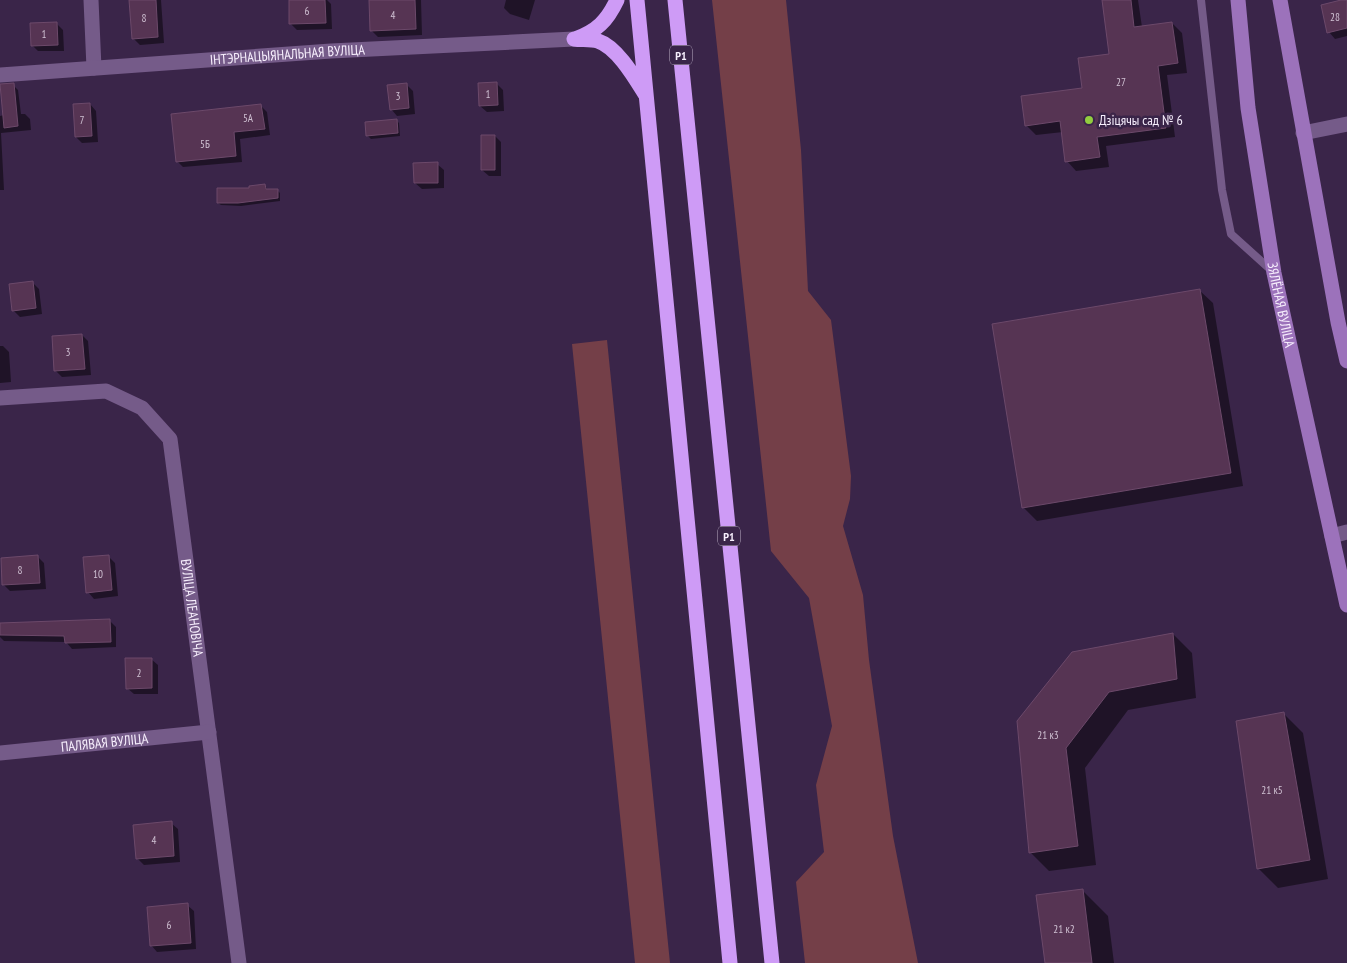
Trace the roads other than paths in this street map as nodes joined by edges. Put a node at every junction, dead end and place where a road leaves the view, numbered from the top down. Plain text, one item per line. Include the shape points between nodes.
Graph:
1 (90, 0) edge
2 (617, 0) edge
3 (637, 0) edge
4 (675, 0) edge
5 (1201, 0) edge
6 (1238, 0) edge
7 (1280, 0) edge
8 (574, 39) junction
9 (94, 68) junction
10 (0, 75) edge
11 (647, 98) junction
12 (1347, 124) edge
13 (1303, 132) junction
14 (1274, 273) junction
15 (1347, 361) edge
16 (0, 398) edge
17 (1347, 532) edge
18 (1332, 536) junction
19 (1347, 606) edge
20 (209, 732) junction
21 (0, 753) edge
22 (239, 963) edge
23 (730, 963) edge
24 (772, 963) edge

1 - 9 street
2 - 8 highway via 610,16 602,24
3 - 11 highway
4 - 24 highway, Р1
5 - 14 lane via 1222,190 1231,234
6 - 14 main road, ЗЯЛЁНАЯ ВУЛІЦА via 1248,108
7 - 13 main road
8 - 9 street, ІНТЭРНАЦЫЯНАЛЬНАЯ ВУЛІЦА via 331,51
8 - 11 highway via 598,41 611,49
9 - 10 street, ІНТЭРНАЦЫЯНАЛЬНАЯ ВУЛІЦА
11 - 23 highway
12 - 13 street
13 - 15 main road
14 - 18 main road, ЗЯЛЁНАЯ ВУЛІЦА
16 - 20 street, ВУЛІЦА ЛЕАНОВІЧА via 106,391 142,408 170,438
17 - 18 street
18 - 19 main road, ЗЯЛЁНАЯ ВУЛІЦА
20 - 21 street, ПАЛЯВАЯ ВУЛІЦА
20 - 22 street, ВУЛІЦА ЛЕАНОВІЧА

